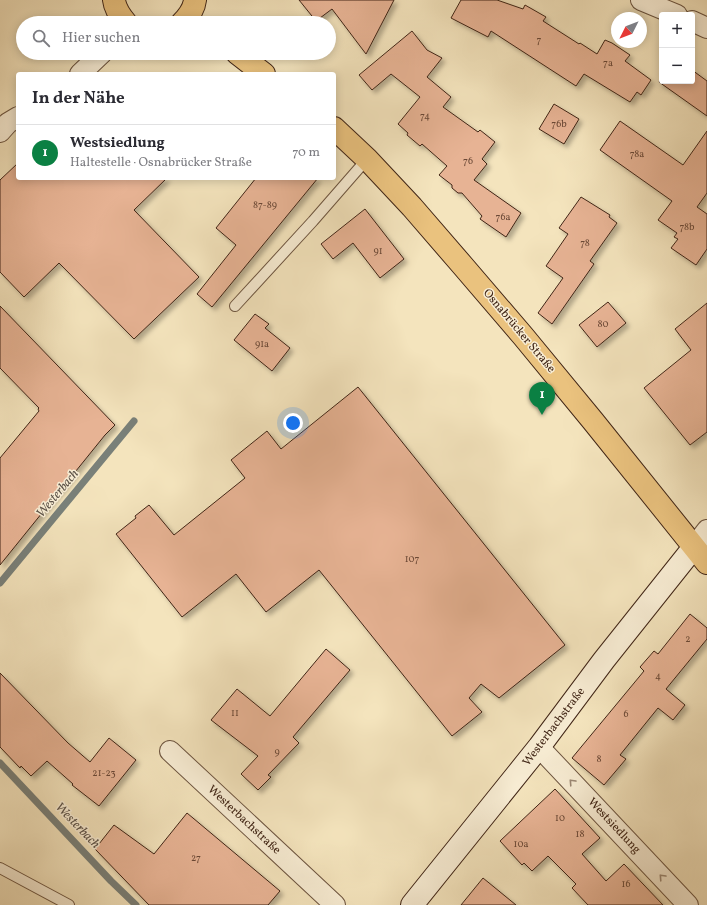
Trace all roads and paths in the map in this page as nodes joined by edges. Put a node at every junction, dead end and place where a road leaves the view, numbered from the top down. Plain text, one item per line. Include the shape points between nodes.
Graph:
1 (114, 0) edge
2 (641, 0) edge
3 (670, 12) edge
4 (121, 16) edge
5 (695, 22) edge
6 (707, 28) edge
7 (95, 60) edge
8 (246, 60) edge
9 (82, 72) edge
10 (261, 72) edge
11 (16, 118) edge
12 (336, 130) edge
13 (0, 132) edge
14 (367, 159) junction
15 (235, 306) dead end
16 (707, 530) edge
17 (701, 555) edge
18 (539, 747) junction
19 (170, 751) dead end
20 (0, 868) edge
21 (69, 905) edge
22 (335, 905) edge
23 (412, 905) edge
24 (688, 905) edge

1 - 4 main road
2 - 3 street
5 - 6 street
7 - 9 street
8 - 10 main road
11 - 13 street
12 - 14 main road, Osnabrücker Straße
14 - 15 lane
14 - 17 main road, Osnabrücker Straße via 412,207 523,336
16 - 17 street
17 - 18 main road, Westerbachstraße via 604,660
18 - 23 main road, Westerbachstraße
24 -> 18 street, Westsiedlung
19 - 22 street, Westerbachstraße
20 - 21 lane

